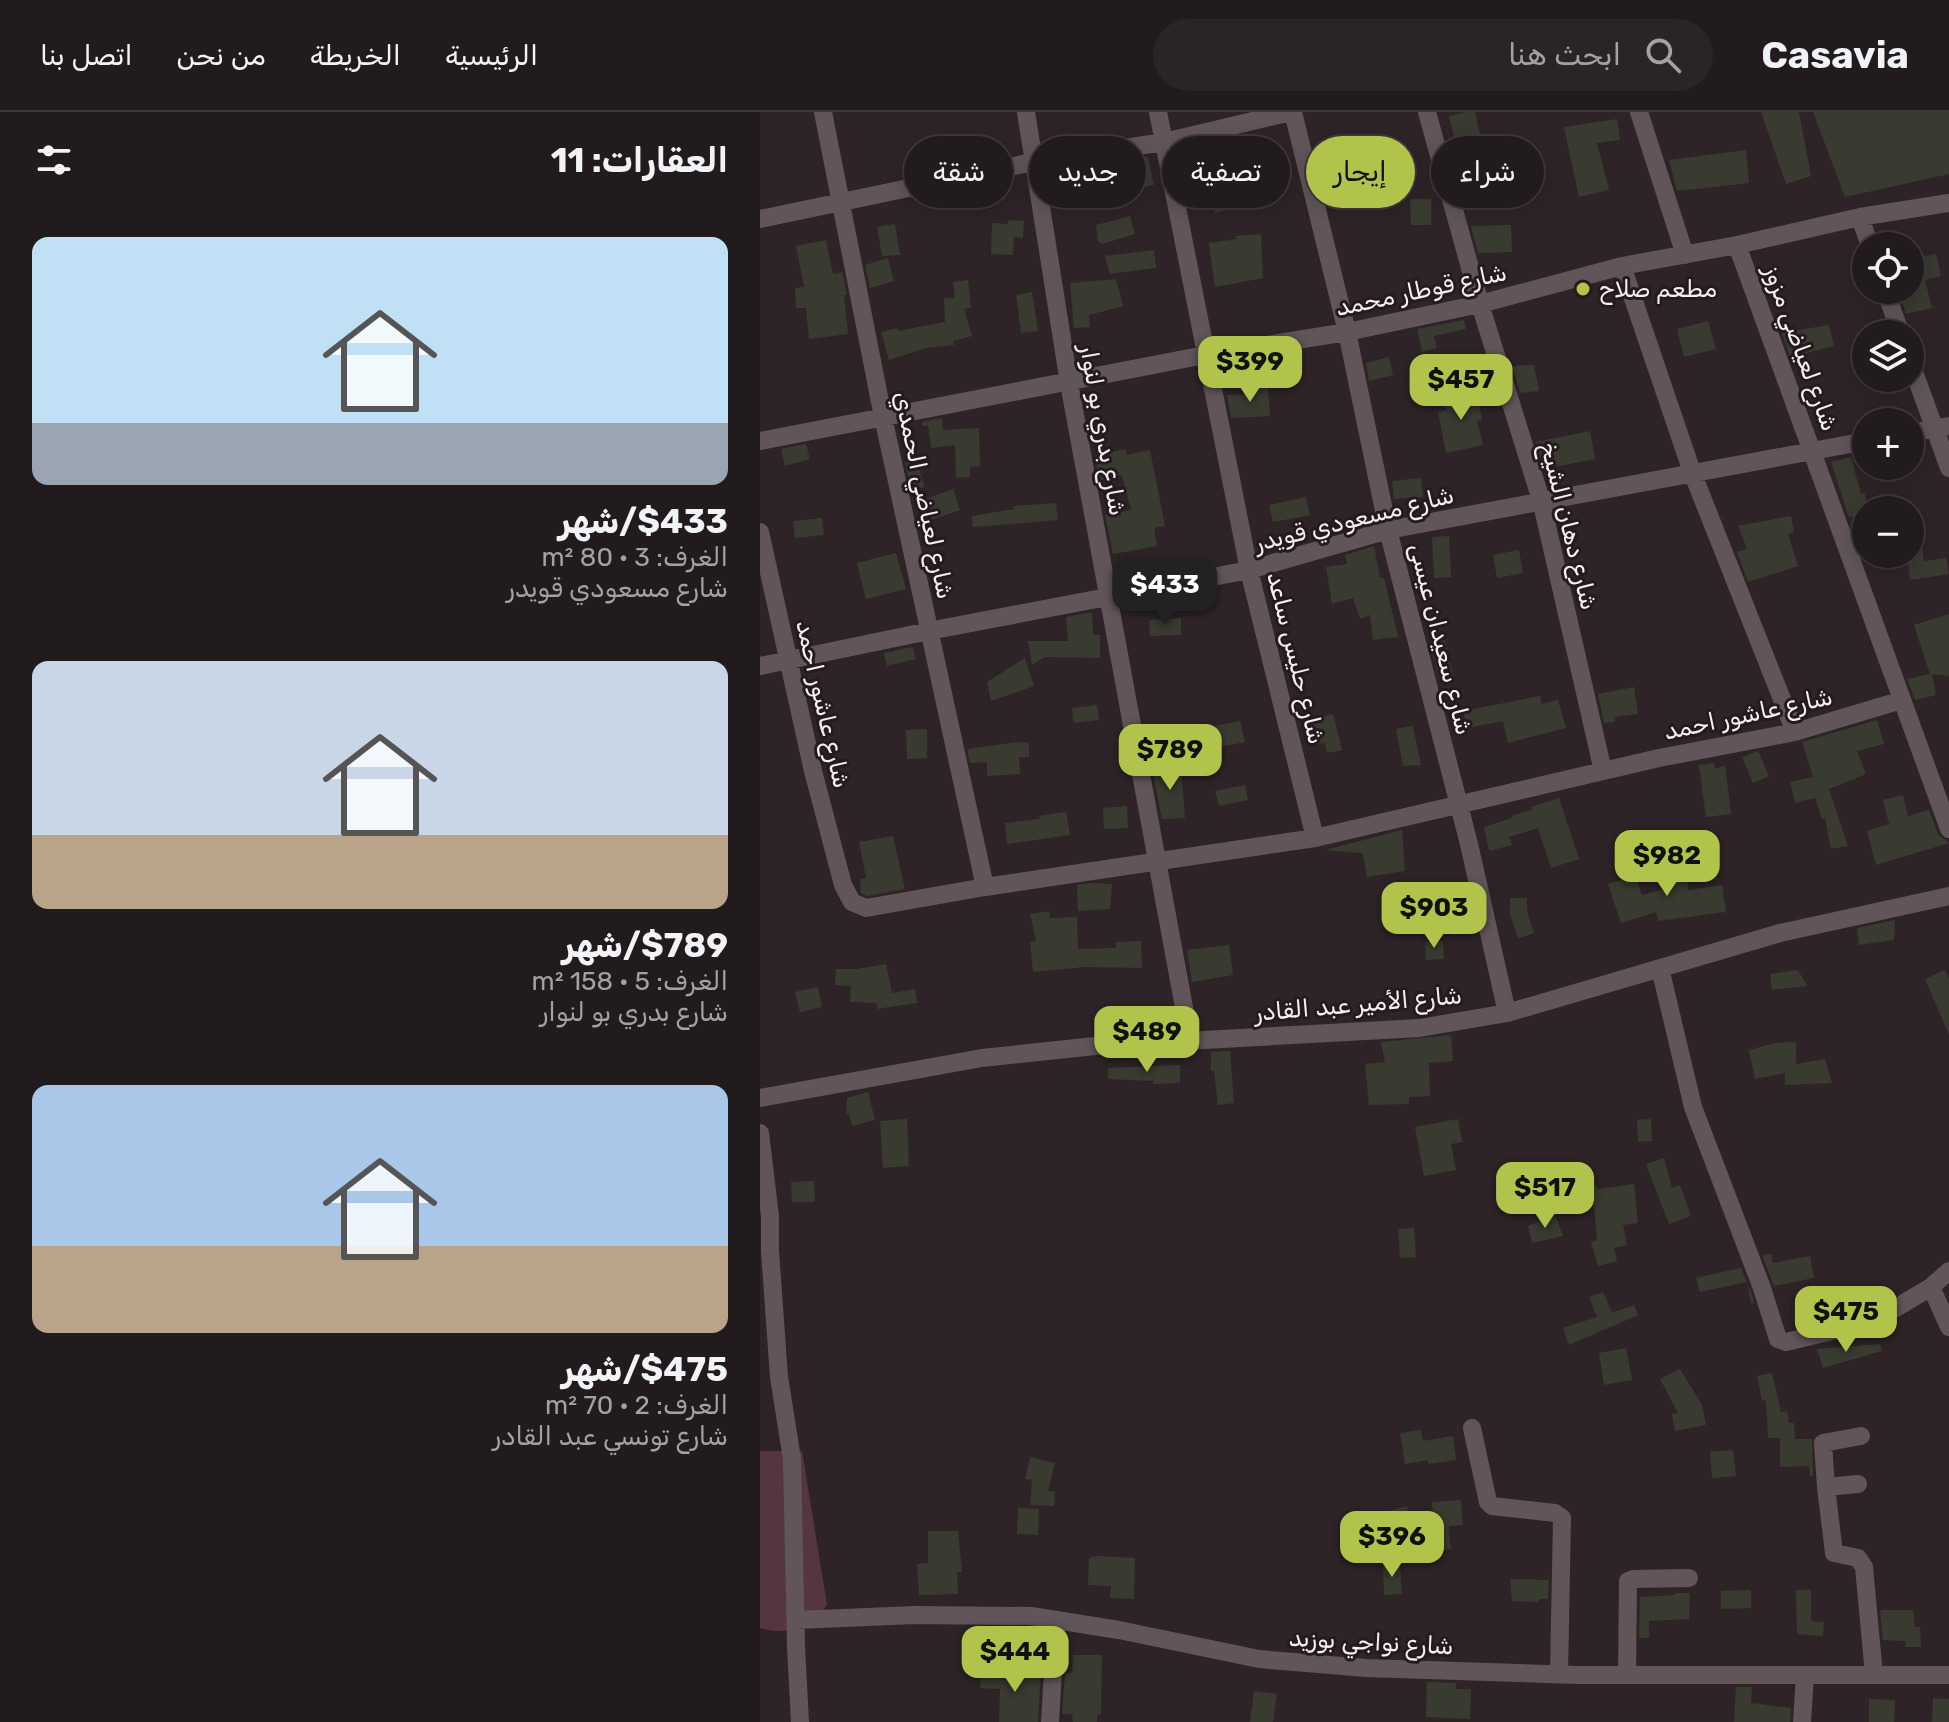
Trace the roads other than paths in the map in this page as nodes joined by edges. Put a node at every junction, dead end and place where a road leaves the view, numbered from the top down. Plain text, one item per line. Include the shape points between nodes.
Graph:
1 (823, 112) edge
2 (1026, 112) edge
3 (1158, 112) edge
4 (1292, 112) edge
5 (1427, 112) edge
6 (1639, 112) edge
7 (1029, 136) edge
8 (1163, 136) edge
9 (1190, 136) edge
10 (1029, 163) edge
11 (840, 202) junction
12 (1949, 203) edge
13 (1040, 208) edge
14 (1177, 208) edge
15 (1860, 217) junction
16 (760, 219) edge
17 (1865, 232) edge
18 (1737, 245) junction
19 (1685, 255) junction
20 (1622, 266) junction
21 (1480, 304) junction
22 (1347, 332) junction
23 (1205, 355) junction
24 (1069, 383) junction
25 (1924, 391) edge
26 (883, 417) junction
27 (1941, 427) edge
28 (760, 441) edge
29 (1852, 443) edge
30 (1813, 450) junction
31 (1949, 468) edge
32 (1692, 472) junction
33 (1541, 500) junction
34 (1388, 530) junction
35 (760, 532) edge
36 (1249, 570) junction
37 (1109, 596) junction
38 (929, 631) junction
39 (788, 662) junction
40 (760, 666) edge
41 (1902, 700) junction
42 (1795, 732) junction
43 (1603, 771) junction
44 (1457, 803) junction
45 (1949, 829) edge
46 (1315, 838) junction
47 (1156, 862) junction
48 (985, 887) junction
49 (1949, 896) edge
50 (1660, 968) junction
51 (1507, 1013) junction
52 (1190, 1040) junction
53 (760, 1098) edge
54 (760, 1133) edge
55 (1949, 1271) edge
56 (1931, 1287) junction
57 (1949, 1327) edge
58 (1472, 1428) dead end
59 (1861, 1436) dead end
60 (1858, 1484) dead end
61 (1826, 1487) junction
62 (1689, 1578) dead end
63 (796, 1620) junction
64 (1056, 1620) junction
65 (1559, 1674) junction
66 (1627, 1675) junction
67 (1805, 1675) junction
68 (1874, 1675) junction
69 (1949, 1675) edge
70 (800, 1722) edge
71 (1050, 1722) edge
72 (1802, 1722) edge

1 - 11 street, شارع لعياضي الحمدي
2 - 7 street, شارع بدري بو لنوار
3 - 8 street, شارع حليس ساعد
4 - 9 street
4 - 22 street, شارع سعيدان عيسى
5 - 21 street, شارع دهان الشيخ
6 - 19 street
10 - 11 street
11 - 16 street
11 - 26 street, شارع لعياضي الحمدي
12 - 15 street, شارع قوطار محمد
13 - 24 street, شارع بدري بو لنوار
14 - 23 street, شارع حليس ساعد
15 - 17 street
15 - 18 street, شارع قوطار محمد
18 - 19 street, شارع قوطار محمد
18 - 30 street, شارع لعياضي مزوز
19 - 20 street, شارع قوطار محمد
20 - 21 street, شارع قوطار محمد
20 - 32 street
21 - 22 street, شارع قوطار محمد
21 - 33 street, شارع دهان الشيخ
22 - 23 street, شارع قوطار محمد
22 - 34 street, شارع سعيدان عيسى
23 - 24 street, شارع قوطار محمد
23 - 36 street, شارع حليس ساعد
24 - 26 street, شارع قوطار محمد
24 - 37 street, شارع بدري بو لنوار
25 - 27 street
26 - 28 street, شارع قوطار محمد
26 - 38 street, شارع لعياضي الحمدي
27 - 31 street
29 - 30 street, شارع مسعودي قويدر
30 - 32 street, شارع مسعودي قويدر
30 - 41 street, شارع لعياضي مزوز
32 - 33 street, شارع مسعودي قويدر
32 - 42 street
33 - 34 street, شارع مسعودي قويدر
33 - 43 street, شارع دهان الشيخ
34 - 36 street, شارع مسعودي قويدر
34 - 44 street, شارع سعيدان عيسى
35 - 39 street, شارع عاشور احمد
36 - 37 street, شارع مسعودي قويدر
36 - 46 street, شارع حليس ساعد
37 - 38 street, شارع مسعودي قويدر
37 - 47 street, شارع بدري بو لنوار
38 - 39 street, شارع مسعودي قويدر
38 - 48 street, شارع لعياضي الحمدي
39 - 40 street, شارع مسعودي قويدر
39 - 48 street, شارع عاشور احمد via 843,885 852,902 878,908
41 - 42 street, شارع عاشور احمد
41 - 45 street, شارع لعياضي مزوز
42 - 43 street, شارع عاشور احمد
43 - 44 street, شارع عاشور احمد
44 - 46 street, شارع عاشور احمد
44 - 51 street, شارع سعيدان عيسى
46 - 47 street, شارع عاشور احمد
47 - 48 street, شارع عاشور احمد
47 - 52 street, شارع بدري بو لنوار
49 - 50 street, شارع الأمير عبد القادر via 1780,933
50 - 51 street, شارع الأمير عبد القادر
50 - 56 street via 1693,1107 1778,1339 1786,1342 1874,1321
51 - 52 street, شارع الأمير عبد القادر via 1420,1028
52 - 53 street, شارع الأمير عبد القادر via 982,1058
54 - 63 street via 779,1377 792,1459
55 - 56 street
56 - 57 street
58 - 65 street via 1492,1506 1562,1518
59 - 61 street via 1823,1443
60 - 61 street
61 - 68 street via 1834,1553 1858,1558 1864,1567
62 - 66 street via 1628,1581
63 - 64 street, شارع نواجي بوزيد via 1000,1615
63 - 70 street
64 - 65 street, شارع نواجي بوزيد via 1288,1662
64 - 71 street
65 - 66 street, شارع نواجي بوزيد
66 - 67 street, شارع نواجي بوزيد
67 - 68 street, شارع نواجي بوزيد
67 - 72 street
68 - 69 street, شارع نواجي بوزيد

